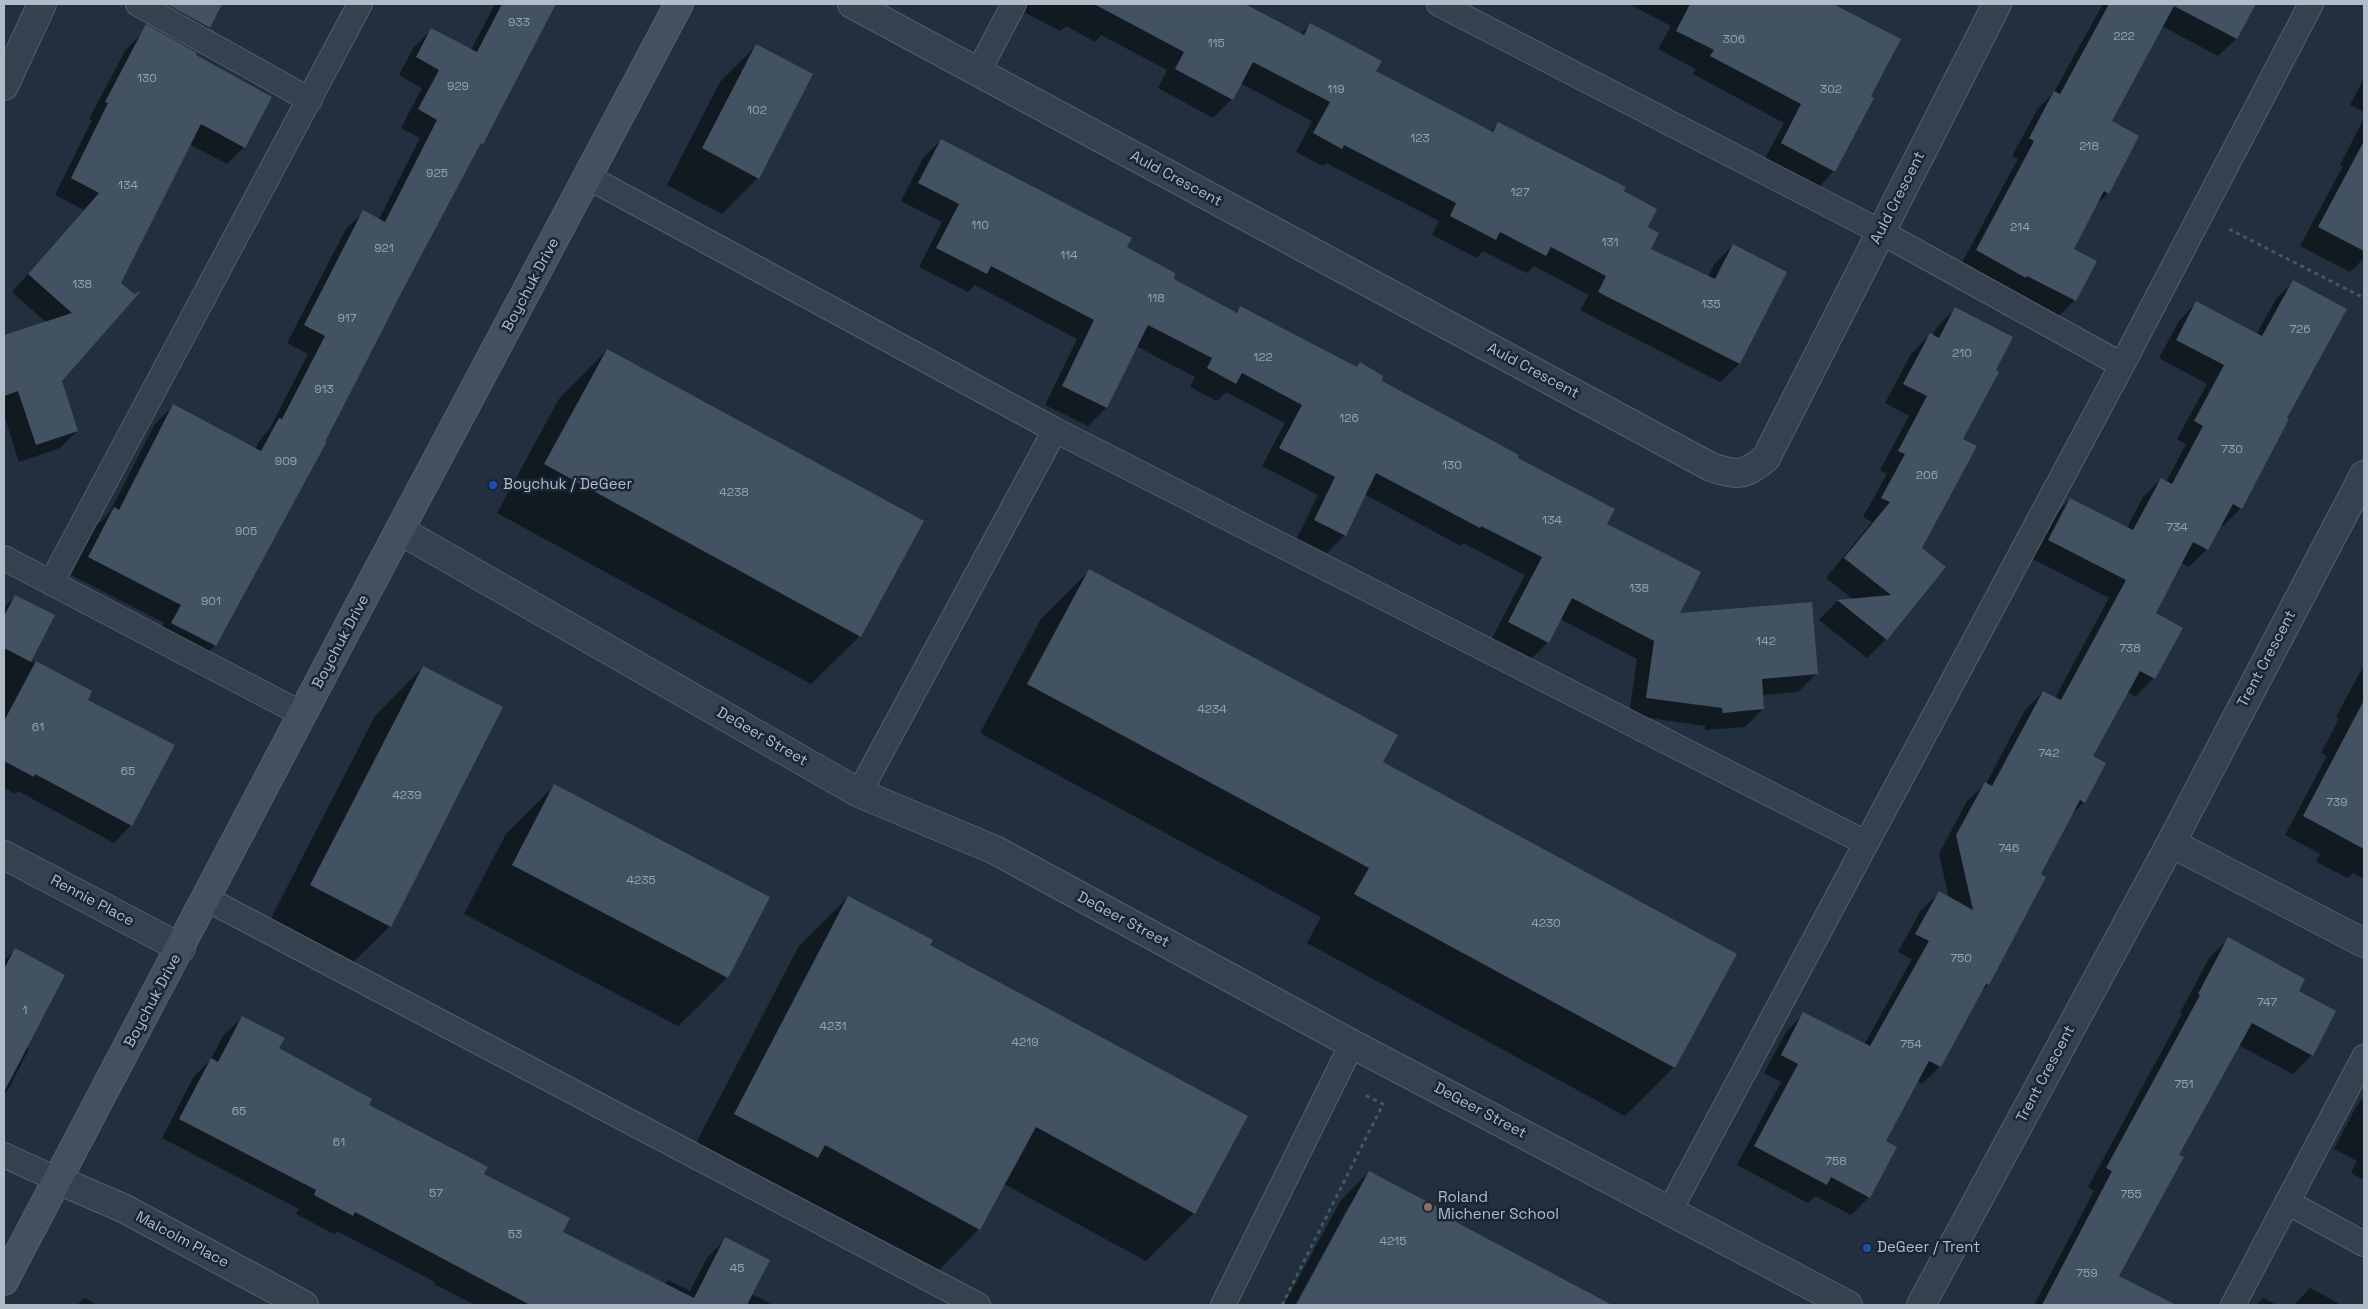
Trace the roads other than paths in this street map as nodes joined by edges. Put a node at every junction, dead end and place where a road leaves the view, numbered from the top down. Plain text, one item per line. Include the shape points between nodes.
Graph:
1 (42, 4) edge
2 (138, 4) edge
3 (360, 4) edge
4 (680, 4) edge
5 (852, 4) edge
6 (1014, 4) edge
7 (1439, 4) edge
8 (1997, 4) edge
9 (2311, 4) edge
10 (978, 72) junction
11 (4, 86) edge
12 (310, 100) junction
13 (588, 177) junction
14 (1881, 232) junction
15 (2122, 365) junction
16 (1055, 430) junction
17 (2364, 474) edge
18 (401, 531) junction
19 (4, 558) edge
20 (51, 583) junction
21 (302, 714) junction
22 (859, 793) junction
23 (1866, 843) junction
24 (2171, 843) junction
25 (4, 854) edge
26 (206, 898) junction
27 (2364, 943) edge
28 (181, 948) junction
29 (1352, 1044) junction
30 (2364, 1057) edge
31 (4, 1154) edge
32 (58, 1180) junction
33 (2287, 1202) junction
34 (1670, 1210) junction
35 (2364, 1244) edge
36 (4, 1282) edge
37 (304, 1305) edge
38 (978, 1305) edge
39 (1223, 1305) edge
40 (1848, 1305) edge
41 (1921, 1305) edge
42 (2233, 1305) edge

1 - 11 street
2 - 12 lane
3 - 12 lane
4 - 13 street, Boychuk Drive
5 - 10 street, Auld Crescent
6 - 10 lane
7 - 14 lane
8 - 14 street, Auld Crescent
9 - 15 lane
10 - 14 street, Auld Crescent via 1711,467 1732,474 1749,472 1766,458
12 - 20 lane
13 - 16 lane
13 - 18 street, Boychuk Drive
14 - 15 lane
15 - 23 lane
16 - 22 lane
16 - 23 lane
17 - 24 street, Trent Crescent
18 - 21 street, Boychuk Drive
18 - 22 street, DeGeer Street
19 - 20 lane
20 - 21 lane
21 - 26 street, Boychuk Drive
22 - 29 street, DeGeer Street via 995,850
23 - 34 lane
24 - 27 street
24 - 41 street, Trent Crescent
25 - 28 street, Rennie Place
26 - 28 street, Boychuk Drive
26 - 38 lane
28 - 32 street, Boychuk Drive
29 - 34 street, DeGeer Street
29 - 39 lane
30 - 33 lane
31 - 32 lane
32 - 36 street, Boychuk Drive
32 - 37 street, Malcolm Place via 123,1208
33 - 35 lane
33 - 42 lane
34 - 40 street, DeGeer Street

